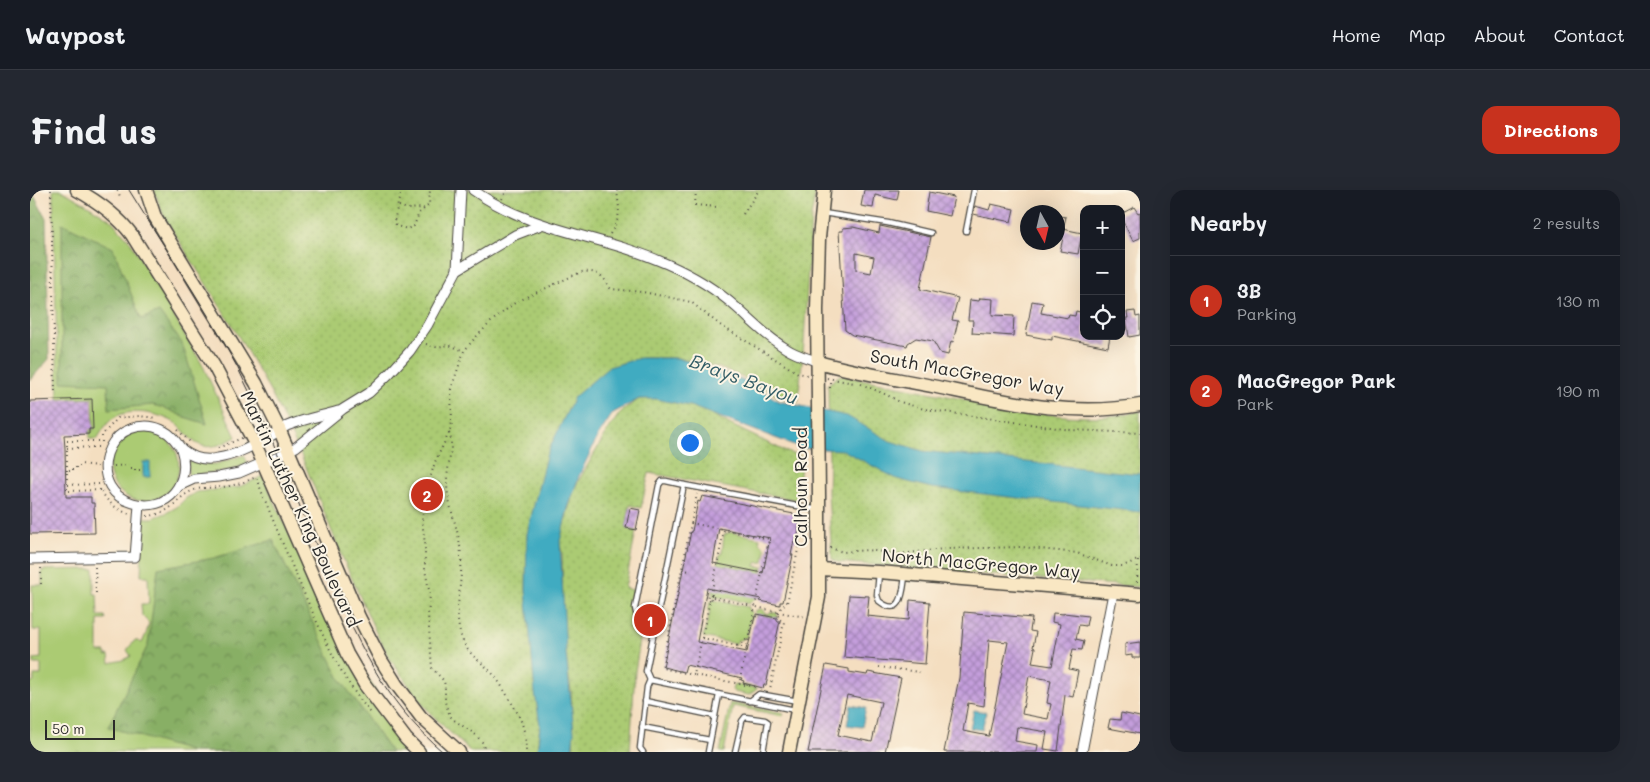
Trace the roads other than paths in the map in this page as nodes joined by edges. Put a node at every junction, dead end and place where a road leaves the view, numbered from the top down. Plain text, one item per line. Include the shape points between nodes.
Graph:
1 (77, 190) edge
2 (146, 190) edge
3 (461, 190) edge
4 (472, 190) edge
5 (824, 190) edge
6 (974, 190) edge
7 (821, 213) junction
8 (541, 225) junction
9 (966, 231) dead end
10 (931, 233) dead end
11 (457, 270) junction
12 (818, 362) junction
13 (1140, 405) edge
14 (343, 409) junction
15 (280, 431) junction
16 (255, 444) junction
17 (181, 449) junction
18 (289, 450) junction
19 (264, 463) junction
20 (684, 485) junction
21 (179, 486) junction
22 (139, 505) junction
23 (819, 510) junction
24 (30, 559) edge
25 (819, 569) junction
26 (879, 572) junction
27 (905, 574) junction
28 (1138, 590) edge
29 (1113, 593) junction
30 (655, 627) junction
31 (650, 680) junction
32 (719, 695) junction
33 (645, 701) junction
34 (750, 701) junction
35 (797, 706) junction
36 (715, 716) junction
37 (642, 727) junction
38 (710, 740) junction
39 (419, 752) edge
40 (459, 752) edge
41 (642, 752) edge
42 (708, 752) edge
43 (735, 752) edge
44 (762, 752) edge
45 (789, 752) edge
46 (1082, 752) edge

1 - 16 main road, Martin Luther King Boulevard via 110,210 132,235 214,366
2 - 15 main road, Martin Luther King Boulevard via 155,217 256,383
3 - 11 street
4 - 8 street via 513,214
5 - 7 main road, Calhoun Road
6 - 9 lane
7 - 10 lane
7 - 12 main road, Calhoun Road
8 - 11 street via 515,235
8 - 12 street via 604,242 690,275 738,308 787,349
11 - 14 street via 435,313 410,351 369,393
12 - 13 main road, South MacGregor Way via 1027,405 1081,410
12 - 23 main road, Calhoun Road
14 - 15 street
14 - 18 street
15 - 16 street
15 - 18 main road, Martin Luther King Boulevard
16 - 17 street via 213,459 199,458
16 - 19 main road, Martin Luther King Boulevard
17 - 21 street via 184,474
17 - 22 street via 166,432 148,426 130,429 114,440 106,456 109,484 122,498
18 - 19 street
18 - 40 main road, Martin Luther King Boulevard via 381,660 421,717
19 - 21 street via 239,473 194,480
19 - 39 main road, Martin Luther King Boulevard via 347,654 365,685
20 - 23 lane
20 - 30 lane
20 - 30 lane via 666,481 660,485 635,608 637,617
21 - 22 street via 163,501
22 - 24 street via 135,557
23 - 25 main road, Calhoun Road
25 - 26 main road, North MacGregor Way
25 - 35 main road, Calhoun Road via 819,597
26 - 27 main road, North MacGregor Way
26 - 27 lane via 877,595 879,601 889,606 900,602
27 - 29 main road, North MacGregor Way
28 - 29 main road, North MacGregor Way
29 - 46 street
30 - 31 lane via 646,671
31 - 32 lane
31 - 33 lane
32 - 34 lane
32 - 36 lane
33 - 36 lane
33 - 37 lane
34 - 35 lane
34 - 35 lane via 759,694
35 - 45 main road, Calhoun Road
36 - 38 lane
37 - 38 lane
37 - 41 lane
38 - 42 lane
43 - 44 lane via 745,717 768,722

